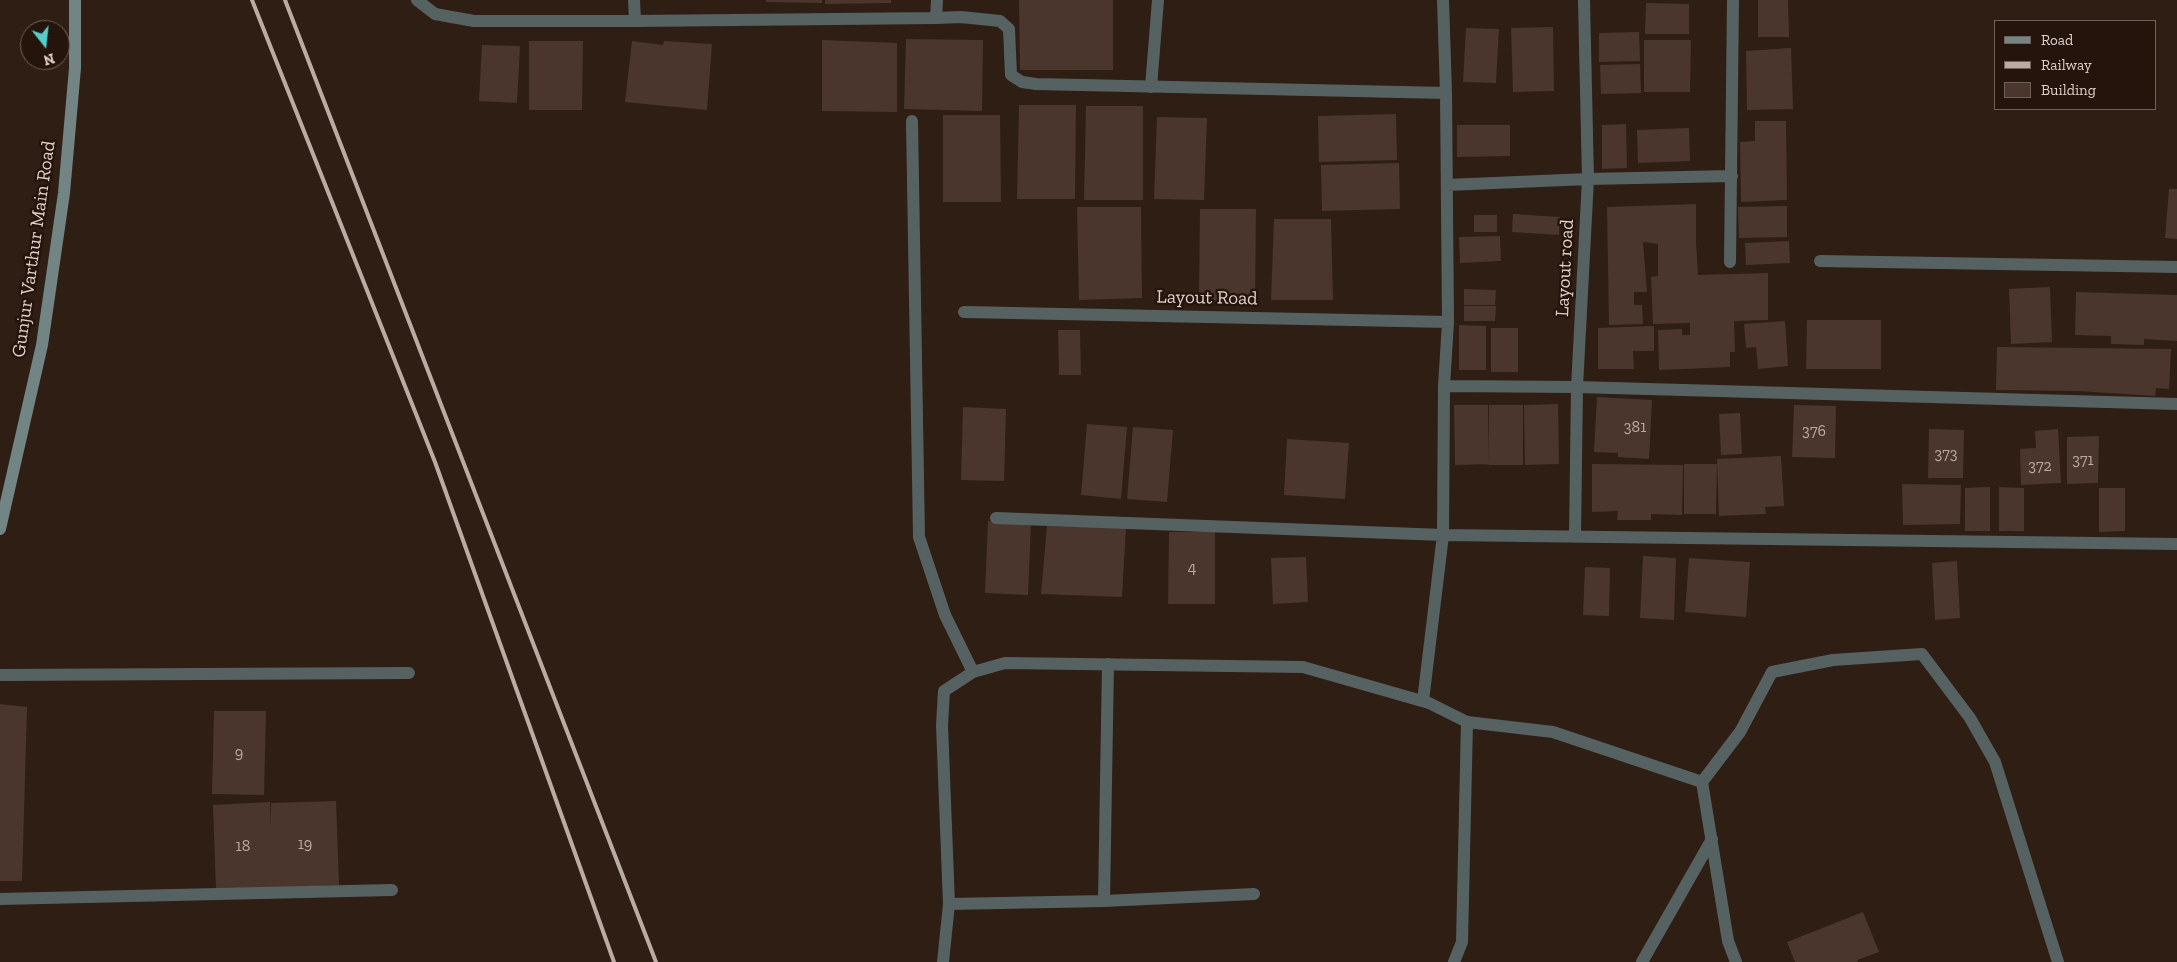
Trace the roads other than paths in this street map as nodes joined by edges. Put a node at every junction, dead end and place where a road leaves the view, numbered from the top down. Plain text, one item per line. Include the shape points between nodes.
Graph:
1 (75, 0) edge
2 (417, 0) edge
3 (634, 0) edge
4 (937, 0) edge
5 (1158, 0) edge
6 (1443, 0) edge
7 (1584, 0) edge
8 (1732, 0) edge
9 (936, 18) junction
10 (635, 21) junction
11 (1151, 87) junction
12 (1446, 93) junction
13 (912, 121) dead end
14 (1732, 176) junction
15 (1588, 179) junction
16 (1447, 185) junction
17 (1820, 261) dead end
18 (1730, 262) dead end
19 (2177, 267) edge
20 (964, 312) dead end
21 (1448, 322) junction
22 (1444, 386) junction
23 (1577, 387) junction
24 (2177, 404) edge
25 (996, 518) dead end
26 (0, 529) edge
27 (1443, 535) junction
28 (1574, 537) junction
29 (2177, 544) edge
30 (1108, 664) junction
31 (973, 672) junction
32 (409, 673) dead end
33 (0, 675) edge
34 (1423, 701) junction
35 (1467, 722) junction
36 (1702, 782) junction
37 (1712, 839) junction
38 (392, 890) dead end
39 (1254, 894) dead end
40 (0, 899) edge
41 (1104, 901) junction
42 (949, 904) junction
43 (943, 962) edge
44 (1454, 962) edge
45 (1642, 962) edge
46 (1736, 962) edge
47 (2058, 962) edge

1 - 26 main road, Gunjur Varthur Main Road via 75,68 64,193 42,345
2 - 10 street via 435,14 474,21
3 - 10 street
4 - 9 street
5 - 11 street
6 - 12 street
7 - 15 street, Layout road
8 - 14 street
9 - 10 street
9 - 11 street via 1000,21 1009,30 1011,75 1022,82
11 - 12 street
12 - 16 street
13 - 31 street via 919,537 945,615
14 - 15 street
14 - 18 street
15 - 16 street
15 - 23 street, Layout road
16 - 21 street
17 - 19 street
20 - 21 street, Layout Road
21 - 22 street
22 - 23 street
22 - 27 street
23 - 24 street
23 - 28 street, Layout road
25 - 27 street
27 - 28 street
27 - 34 street
28 - 29 street
30 - 31 street via 1005,663
30 - 34 street via 1303,667
30 - 41 street
31 - 42 street via 944,691 942,725
32 - 33 street
34 - 35 street
35 - 36 street via 1553,732
35 - 44 street via 1462,942
36 - 37 street
36 - 47 street via 1740,732 1772,672 1833,660 1922,654 1970,718 1995,762
37 - 45 street
37 - 46 street via 1728,941
38 - 40 street
39 - 41 street
41 - 42 street
42 - 43 street

